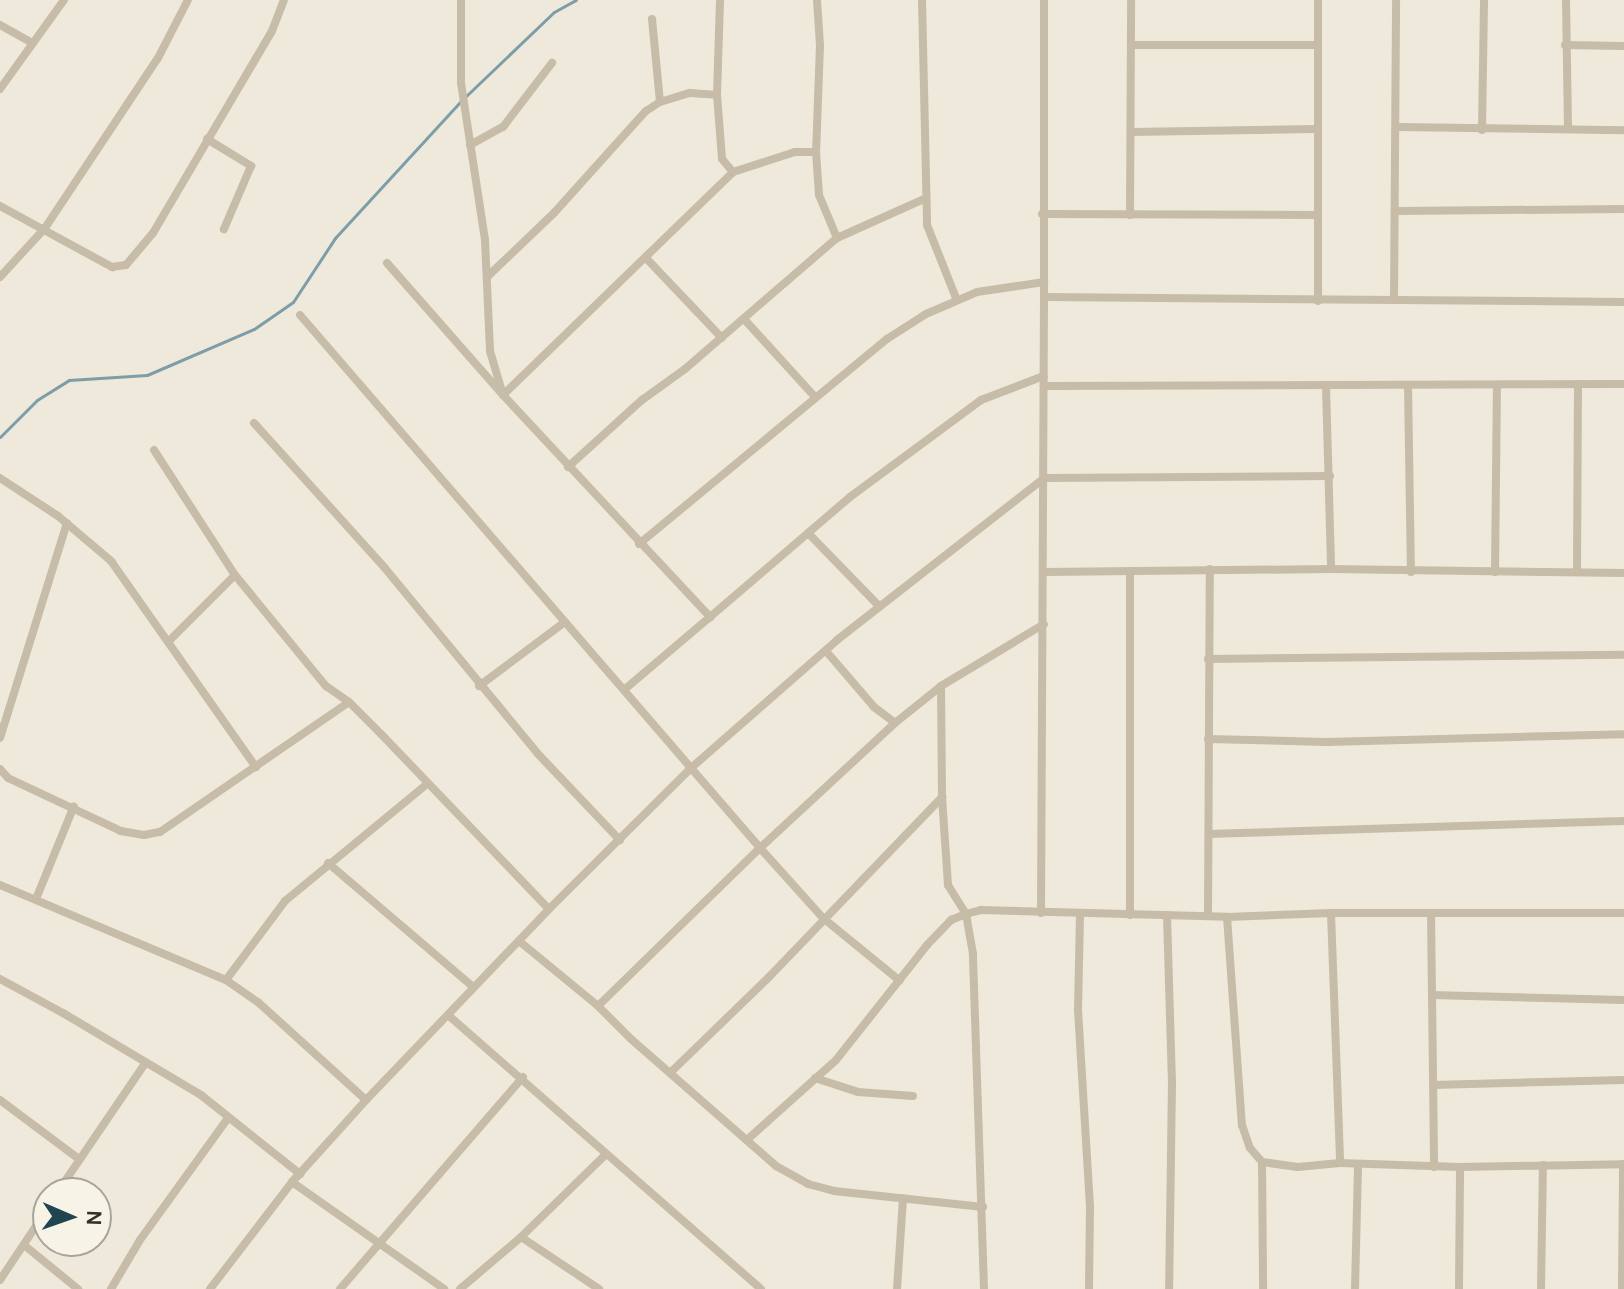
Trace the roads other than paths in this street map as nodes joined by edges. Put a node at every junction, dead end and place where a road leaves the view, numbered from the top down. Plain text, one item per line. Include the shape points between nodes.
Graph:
1 (64, 0) edge
2 (188, 0) edge
3 (284, 0) edge
4 (461, 0) edge
5 (720, 0) edge
6 (817, 0) edge
7 (922, 0) edge
8 (1044, 0) edge
9 (1131, 0) edge
10 (1318, 0) edge
11 (1396, 0) edge
12 (1484, 0) edge
13 (1566, 0) edge
14 (652, 19) dead end
15 (0, 25) edge
16 (32, 43) junction
17 (1133, 45) junction
18 (1318, 45) junction
19 (1565, 45) junction
20 (1624, 46) edge
21 (552, 63) dead end
22 (0, 89) edge
23 (717, 95) junction
24 (660, 102) junction
25 (1397, 127) junction
26 (1316, 129) junction
27 (1568, 129) junction
28 (1482, 130) junction
29 (1624, 130) edge
30 (1131, 132) junction
31 (207, 139) junction
32 (470, 145) junction
33 (816, 152) junction
34 (733, 172) junction
35 (924, 199) junction
36 (0, 206) edge
37 (1624, 209) edge
38 (1397, 211) junction
39 (1042, 214) junction
40 (1130, 215) junction
41 (1317, 215) junction
42 (45, 228) junction
43 (224, 229) dead end
44 (837, 238) junction
45 (646, 258) junction
46 (387, 263) dead end
47 (0, 277) edge
48 (487, 277) junction
49 (1044, 282) junction
50 (1044, 297) junction
51 (956, 298) junction
52 (1394, 300) junction
53 (1318, 301) junction
54 (1624, 302) edge
55 (300, 315) dead end
56 (744, 319) junction
57 (722, 338) junction
58 (1044, 381) junction
59 (1578, 384) junction
60 (1624, 384) edge
61 (1408, 385) junction
62 (1497, 385) junction
63 (1326, 386) junction
64 (503, 395) junction
65 (815, 397) junction
66 (254, 423) dead end
67 (154, 450) dead end
68 (568, 467) junction
69 (1330, 476) junction
70 (0, 478) edge
71 (1044, 478) junction
72 (67, 523) junction
73 (808, 533) junction
74 (639, 544) junction
75 (1210, 569) junction
76 (1331, 569) junction
77 (1130, 571) junction
78 (1045, 572) junction
79 (1411, 572) junction
80 (1495, 572) junction
81 (1577, 572) junction
82 (1624, 573) edge
83 (235, 575) junction
84 (879, 606) junction
85 (710, 617) junction
86 (565, 622) junction
87 (1044, 624) junction
88 (169, 641) junction
89 (826, 651) junction
90 (1624, 655) edge
91 (1208, 659) junction
92 (479, 686) junction
93 (941, 686) junction
94 (625, 689) junction
95 (349, 702) junction
96 (895, 723) junction
97 (1624, 734) edge
98 (0, 738) edge
99 (1208, 739) junction
100 (256, 767) junction
101 (691, 768) junction
102 (0, 769) edge
103 (427, 784) junction
104 (942, 797) junction
105 (74, 806) junction
106 (1624, 821) edge
107 (1209, 834) junction
108 (620, 840) junction
109 (760, 848) junction
110 (328, 863) junction
111 (0, 885) edge
112 (36, 899) junction
113 (549, 909) junction
114 (1041, 913) junction
115 (1331, 913) junction
116 (1431, 913) junction
117 (1624, 913) edge
118 (966, 914) junction
119 (1080, 915) junction
120 (1130, 915) junction
121 (1167, 915) junction
122 (1208, 915) junction
123 (1227, 917) junction
124 (823, 918) junction
125 (519, 941) junction
126 (0, 979) edge
127 (226, 980) junction
128 (900, 981) junction
129 (473, 987) junction
130 (1432, 995) junction
131 (1624, 1000) edge
132 (598, 1006) junction
133 (448, 1015) junction
134 (146, 1062) junction
135 (670, 1073) junction
136 (523, 1077) junction
137 (815, 1078) junction
138 (1624, 1080) edge
139 (1433, 1085) junction
140 (913, 1096) dead end
141 (0, 1100) edge
142 (366, 1100) junction
143 (228, 1118) junction
144 (748, 1139) junction
145 (605, 1155) junction
146 (79, 1159) junction
147 (1262, 1162) junction
148 (1340, 1163) junction
149 (1358, 1164) junction
150 (1623, 1164) edge
151 (1543, 1165) junction
152 (1434, 1167) junction
153 (1460, 1167) junction
154 (300, 1174) junction
155 (67, 1177) edge
156 (292, 1182) junction
157 (903, 1198) junction
158 (983, 1207) junction
159 (32, 1233) edge
160 (521, 1237) junction
161 (380, 1243) junction
162 (24, 1245) junction
163 (0, 1280) edge
164 (78, 1289) edge
165 (111, 1289) edge
166 (210, 1289) edge
167 (340, 1289) edge
168 (444, 1289) edge
169 (460, 1289) edge
170 (599, 1289) edge
171 (761, 1289) edge
172 (897, 1289) edge
173 (984, 1289) edge
174 (1089, 1289) edge
175 (1169, 1289) edge
176 (1263, 1289) edge
177 (1355, 1289) edge
178 (1459, 1289) edge
179 (1541, 1289) edge
180 (1622, 1289) edge

1 - 16 street
2 - 42 street via 158,58
3 - 31 street via 272,31
4 - 32 street via 461,83
5 - 23 street
6 - 33 street
7 - 35 street
8 - 39 street
9 - 17 street
10 - 18 street
11 - 25 street
12 - 28 street
13 - 19 street
14 - 24 street
15 - 16 street
16 - 22 street
17 - 18 street
17 - 30 street
18 - 26 street
19 - 20 street
19 - 27 street
21 - 32 street via 503,127
23 - 24 street via 697,92
23 - 34 street via 722,159
24 - 48 street via 634,122 554,213
25 - 28 street
25 - 38 street
26 - 30 street
26 - 41 street
27 - 28 street
27 - 29 street
30 - 40 street
31 - 42 street via 153,233 126,265 112,267
31 - 43 street via 251,166
32 - 48 street
33 - 34 street via 795,152
33 - 44 street via 819,195
34 - 45 street
35 - 44 street
35 - 51 street via 927,225
36 - 42 street
37 - 38 street
38 - 52 street
39 - 40 street
39 - 49 street
40 - 41 street
41 - 53 street
42 - 47 street
44 - 56 street
45 - 57 street
45 - 64 street
46 - 64 street
48 - 64 street via 490,351
49 - 50 street
49 - 51 street via 1005,285
50 - 53 street
50 - 58 street
51 - 65 street via 887,339
52 - 53 street
52 - 54 street
55 - 86 street
56 - 57 street
56 - 65 street
57 - 68 street
58 - 63 street
58 - 71 street
58 - 73 street via 981,400
59 - 60 street
59 - 62 street
59 - 81 street
61 - 62 street
61 - 63 street
61 - 79 street
62 - 80 street
63 - 69 street
64 - 68 street
65 - 74 street
66 - 92 street via 384,567
67 - 83 street
68 - 74 street
69 - 71 street
69 - 76 street
70 - 72 street
71 - 78 street
71 - 84 street
72 - 88 street via 111,561
72 - 98 street
73 - 84 street
73 - 85 street
74 - 85 street
75 - 76 street
75 - 77 street
75 - 91 street
76 - 79 street
77 - 78 street
77 - 120 street
78 - 87 street
79 - 80 street
80 - 81 street
81 - 82 street
83 - 88 street
83 - 95 street via 326,686
84 - 89 street
85 - 94 street
86 - 92 street
86 - 94 street
87 - 93 street
87 - 114 street
88 - 100 street
89 - 96 street via 874,707
89 - 101 street
90 - 91 street
91 - 99 street
92 - 108 street
93 - 96 street
93 - 104 street
94 - 101 street
95 - 100 street
95 - 103 street
96 - 109 street
97 - 99 street via 1327,742
99 - 107 street
100 - 105 street via 160,832 121,831
101 - 108 street
101 - 109 street
102 - 105 street via 8,778
103 - 110 street
103 - 113 street
104 - 118 street via 948,885
104 - 124 street
105 - 112 street
106 - 107 street
107 - 122 street
108 - 113 street
109 - 124 street
109 - 132 street
110 - 127 street via 277,910
110 - 129 street
111 - 112 street
112 - 127 street
113 - 125 street
114 - 118 street
114 - 119 street
115 - 116 street
115 - 123 street
115 - 148 street
116 - 117 street
116 - 130 street
118 - 128 street via 942,928
118 - 158 street via 973,954
119 - 120 street
119 - 174 street via 1078,1010 1090,1207
120 - 121 street
121 - 122 street
121 - 175 street via 1172,1082
122 - 123 street
123 - 147 street via 1242,1125
124 - 128 street
124 - 135 street
125 - 129 street
125 - 132 street
126 - 134 street
127 - 142 street via 259,1003
128 - 137 street
129 - 133 street
130 - 131 street
130 - 139 street
132 - 135 street
133 - 136 street
133 - 142 street
134 - 143 street
134 - 146 street
135 - 144 street
136 - 145 street
136 - 161 street
137 - 140 street via 858,1092
137 - 144 street
138 - 139 street
139 - 152 street
141 - 146 street
142 - 154 street
143 - 154 street
143 - 165 street
144 - 157 street via 776,1166 808,1184
145 - 160 street
145 - 171 street
146 - 155 street
147 - 148 street via 1298,1167
147 - 176 street
148 - 149 street
149 - 152 street
149 - 177 street
150 - 151 street
150 - 180 street
151 - 153 street
151 - 179 street
152 - 153 street
153 - 178 street
154 - 156 street
156 - 161 street
156 - 166 street
157 - 158 street
157 - 172 street
158 - 173 street
159 - 162 street
160 - 169 street
160 - 170 street
161 - 167 street
161 - 168 street
162 - 163 street
162 - 164 street

